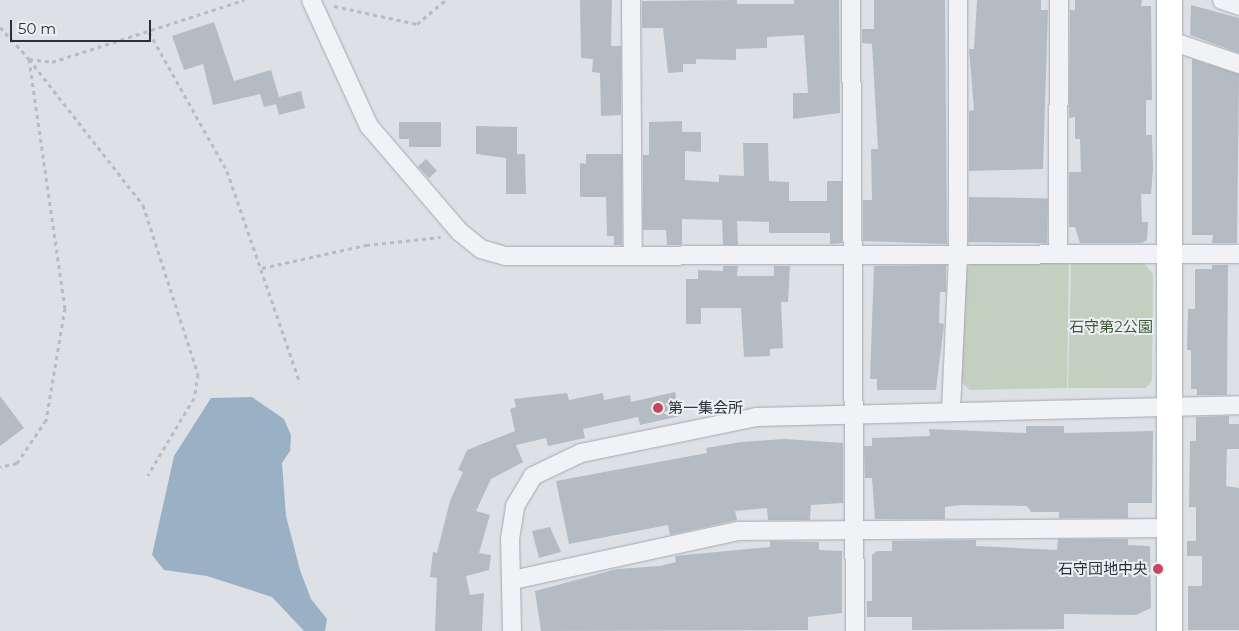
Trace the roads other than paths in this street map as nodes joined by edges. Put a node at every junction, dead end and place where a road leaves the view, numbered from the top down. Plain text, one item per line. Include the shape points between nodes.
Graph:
1 (311, 0) edge
2 (631, 0) edge
3 (851, 0) edge
4 (958, 0) edge
5 (1059, 0) edge
6 (1169, 0) edge
7 (1222, 0) edge
8 (1239, 6) edge
9 (1168, 40) junction
10 (1239, 64) edge
11 (1169, 253) junction
12 (1058, 254) junction
13 (1239, 254) edge
14 (855, 255) junction
15 (958, 255) junction
16 (633, 256) junction
17 (1169, 404) junction
18 (1239, 405) edge
19 (951, 410) junction
20 (854, 414) junction
21 (1167, 528) junction
22 (852, 531) junction
23 (513, 580) junction
24 (512, 631) edge
25 (855, 631) edge
26 (1169, 631) edge

1 - 16 street via 369,126 455,226 481,249 505,256
2 - 16 street
3 - 14 street
4 - 15 street
5 - 12 street
6 - 9 street
7 - 8 street
9 - 10 street
9 - 11 street
11 - 12 street
11 - 13 street
11 - 17 street
12 - 15 street
14 - 15 street
14 - 16 street
14 - 20 street
15 - 19 street
17 - 18 street
17 - 19 street
17 - 21 street
19 - 20 street
20 - 22 street
20 - 23 street via 756,417 556,462 532,476 515,506 510,539
21 - 22 street
21 - 26 street
22 - 23 street via 738,532
22 - 25 street
23 - 24 street

